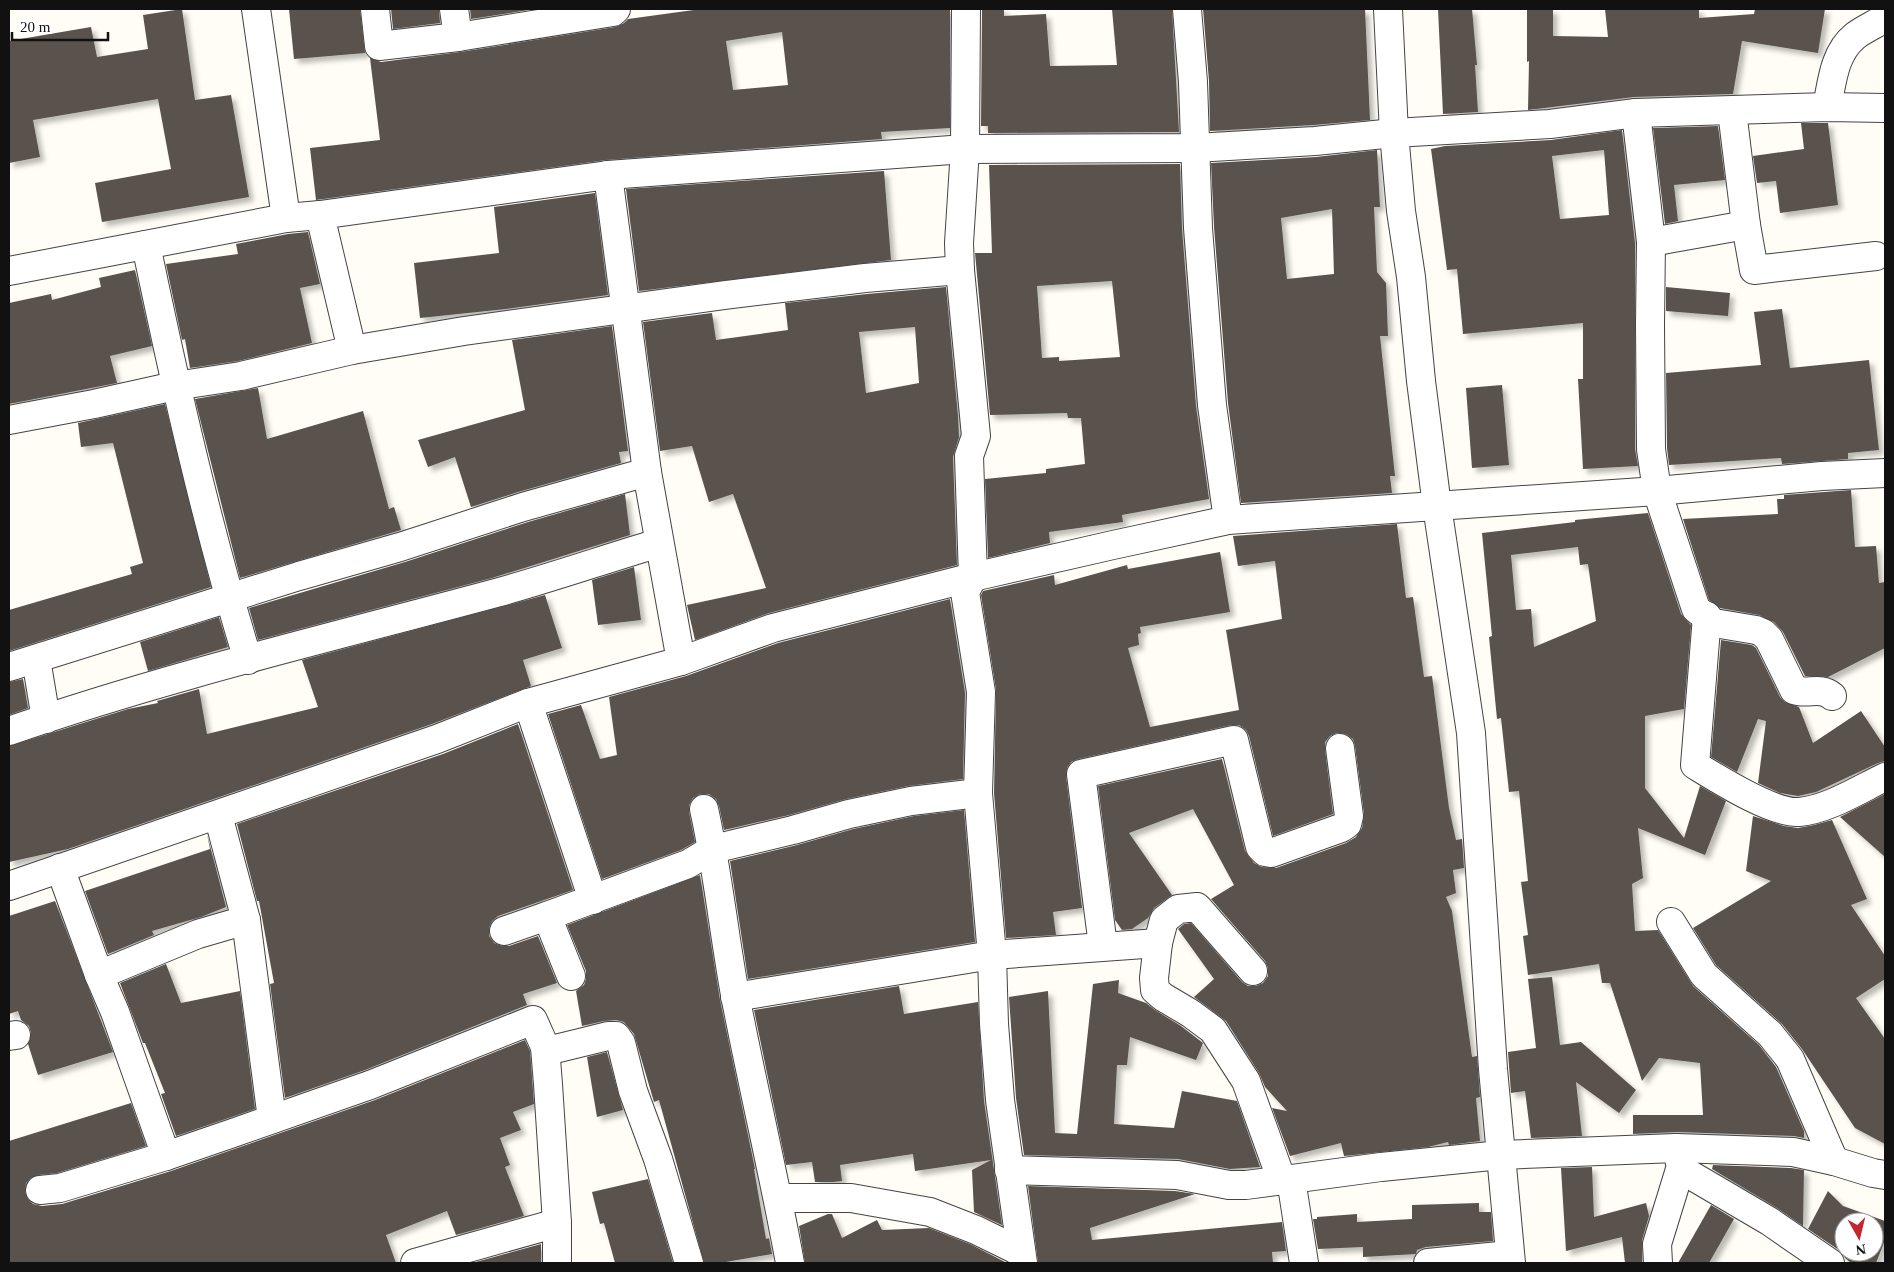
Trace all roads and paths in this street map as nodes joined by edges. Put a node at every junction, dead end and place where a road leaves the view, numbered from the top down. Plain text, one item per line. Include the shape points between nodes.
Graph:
1 (256, 9) edge
2 (376, 9) edge
3 (454, 9) edge
4 (616, 9) edge
5 (966, 9) edge
6 (1187, 9) edge
7 (1388, 9) edge
8 (1880, 9) edge
9 (1885, 18) edge
10 (458, 37) junction
11 (1827, 107) junction
12 (1885, 108) edge
13 (1732, 111) junction
14 (1636, 113) junction
15 (1394, 133) junction
16 (1195, 148) junction
17 (965, 149) junction
18 (608, 175) junction
19 (320, 215) junction
20 (286, 218) junction
21 (1746, 225) junction
22 (1651, 242) junction
23 (146, 245) junction
24 (1876, 256) dead end
25 (960, 270) junction
26 (9, 271) edge
27 (624, 309) junction
28 (352, 350) junction
29 (175, 386) junction
30 (9, 420) edge
31 (647, 472) junction
32 (1885, 473) edge
33 (1657, 491) junction
34 (1437, 506) junction
35 (1228, 520) junction
36 (659, 543) junction
37 (973, 577) junction
38 (229, 598) junction
39 (1707, 616) junction
40 (36, 659) junction
41 (248, 660) junction
42 (682, 661) junction
43 (9, 667) edge
44 (1832, 696) dead end
45 (528, 703) junction
46 (46, 719) junction
47 (9, 731) edge
48 (1340, 748) dead end
49 (1885, 778) edge
50 (978, 793) junction
51 (704, 809) dead end
52 (218, 815) junction
53 (713, 849) junction
54 (60, 868) junction
55 (9, 886) edge
56 (592, 900) junction
57 (547, 916) junction
58 (246, 920) junction
59 (1671, 922) dead end
60 (504, 931) dead end
61 (1158, 943) junction
62 (1103, 946) junction
63 (992, 955) junction
64 (1253, 972) dead end
65 (99, 975) junction
66 (571, 976) dead end
67 (735, 997) junction
68 (545, 1047) junction
69 (272, 1118) junction
70 (1501, 1155) junction
71 (166, 1156) junction
72 (1678, 1157) junction
73 (1834, 1161) junction
74 (1009, 1170) junction
75 (1885, 1175) edge
76 (1286, 1180) junction
77 (40, 1190) dead end
78 (778, 1198) junction
79 (557, 1223) junction
80 (1022, 1258) edge
81 (1511, 1259) edge
82 (415, 1263) edge
83 (557, 1263) edge
84 (689, 1263) edge
85 (790, 1263) edge
86 (1304, 1263) edge
87 (1428, 1263) edge
88 (1658, 1263) edge
89 (1830, 1263) edge

1 - 20 street
2 - 10 street via 379,46
3 - 10 street
4 - 10 street
5 - 17 street
6 - 16 street
7 - 15 street
8 - 9 street
9 - 11 street via 1855,36 1842,52 1835,66
11 - 12 street
11 - 13 street
13 - 14 street
13 - 21 street
14 - 15 street via 1550,124
14 - 22 street
15 - 16 street
15 - 34 street
16 - 17 street
16 - 35 street via 1212,405
17 - 18 street
17 - 25 street
18 - 19 street
18 - 27 street
19 - 20 street
19 - 28 street
20 - 23 street
21 - 22 street
21 - 24 street via 1754,270
22 - 33 street via 1651,449
23 - 26 street
23 - 29 street
25 - 27 street via 865,278
25 - 37 street via 976,436 969,456
27 - 28 street
27 - 31 street
28 - 29 street via 241,376
29 - 30 street
29 - 38 street
31 - 36 street
31 - 38 street
32 - 33 street
33 - 34 street
33 - 39 street via 1696,609
34 - 35 street
34 - 70 street via 1470,734
35 - 37 street
36 - 41 street via 498,592
36 - 42 street
37 - 42 street via 774,628
37 - 50 street via 965,592 981,692
38 - 40 street
38 - 41 street
39 - 44 street via 1714,623 1763,633 1794,690 1821,690
39 - 49 street via 1694,764 1782,810 1798,812 1815,810
40 - 43 street
40 - 46 street
41 - 46 street
42 - 45 street
45 - 52 street via 437,739
45 - 56 street
46 - 47 street
48 - 62 street via 1349,816 1347,824 1271,852 1260,847 1234,740 1081,774
50 - 53 street via 910,801
50 - 63 street
51 - 53 street
52 - 54 street
52 - 58 street
53 - 56 street via 688,864
53 - 67 street
54 - 55 street
54 - 65 street
56 - 57 street
57 - 60 street
57 - 66 street
58 - 65 street via 198,934
58 - 69 street
59 - 73 street via 1704,975 1750,1014 1790,1059
61 - 62 street
61 - 64 street via 1164,920 1178,909 1197,907
61 - 76 street via 1155,990 1213,1030 1246,1081
62 - 63 street
63 - 67 street
63 - 74 street via 1000,1100
65 - 71 street
67 - 78 street
68 - 69 street via 534,1020 370,1085
68 - 79 street
68 - 84 street via 555,1048 608,1036 616,1036 621,1043 633,1091 658,1159
69 - 71 street
70 - 72 street
70 - 76 street
70 - 81 street
71 - 77 street via 60,1188
72 - 73 street via 1793,1152
72 - 88 street via 1657,1244
72 - 89 street via 1700,1181 1769,1221
73 - 75 street
74 - 76 street via 1177,1175 1229,1185
74 - 80 street
76 - 86 street
78 - 80 street via 851,1198 930,1212 976,1230
78 - 85 street
79 - 82 street
79 - 83 street
81 - 87 street

